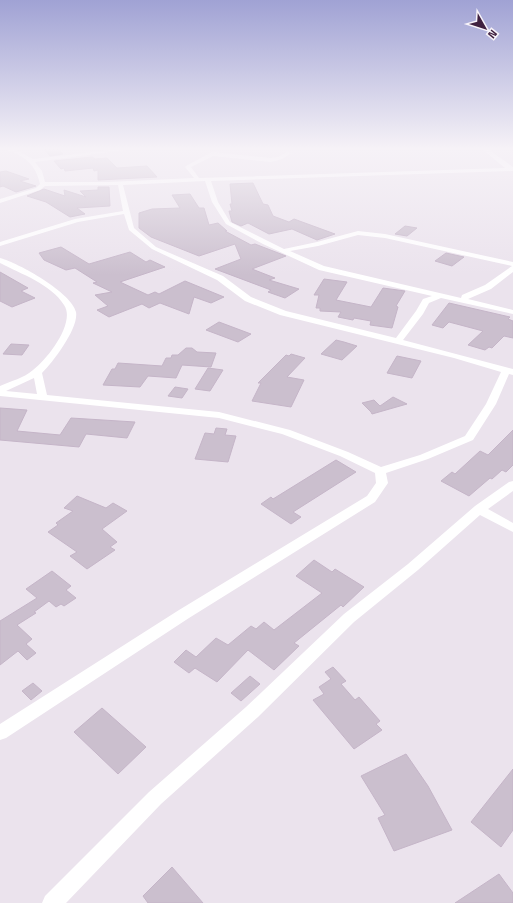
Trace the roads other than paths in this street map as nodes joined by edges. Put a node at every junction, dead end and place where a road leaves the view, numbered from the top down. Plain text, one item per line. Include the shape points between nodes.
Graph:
1 (31, 191) edge
2 (122, 191) edge
3 (210, 191) edge
4 (0, 200) edge
5 (126, 212) junction
6 (0, 244) edge
7 (282, 251) junction
8 (0, 260) edge
9 (513, 264) edge
10 (513, 268) edge
11 (421, 291) junction
12 (441, 295) junction
13 (463, 300) junction
14 (426, 301) junction
15 (513, 312) edge
16 (398, 341) junction
17 (510, 371) edge
18 (37, 373) junction
19 (0, 390) edge
20 (0, 393) edge
21 (43, 397) junction
22 (380, 472) junction
23 (513, 485) edge
24 (479, 509) junction
25 (513, 528) edge
26 (0, 733) edge
27 (52, 903) edge

1 - 4 street
2 - 5 street
3 - 7 street via 221,215 228,223
5 - 6 street via 77,220
5 - 16 street via 131,229 154,248 220,278 248,299 283,313
7 - 9 street via 358,233 385,236
7 - 11 street via 322,268
8 - 18 street via 56,293 67,302 73,315 63,341
10 - 13 street via 488,287
11 - 12 street
11 - 14 street
12 - 13 street
12 - 14 street
13 - 15 street
14 - 16 street
16 - 17 street
17 - 22 street via 469,438
18 - 19 street
18 - 21 street
20 - 21 street
21 - 22 street via 219,415 286,432 344,454
22 - 26 street via 382,483 370,499 261,565
23 - 24 street
24 - 25 street
24 - 27 street via 349,618 252,712 154,798

